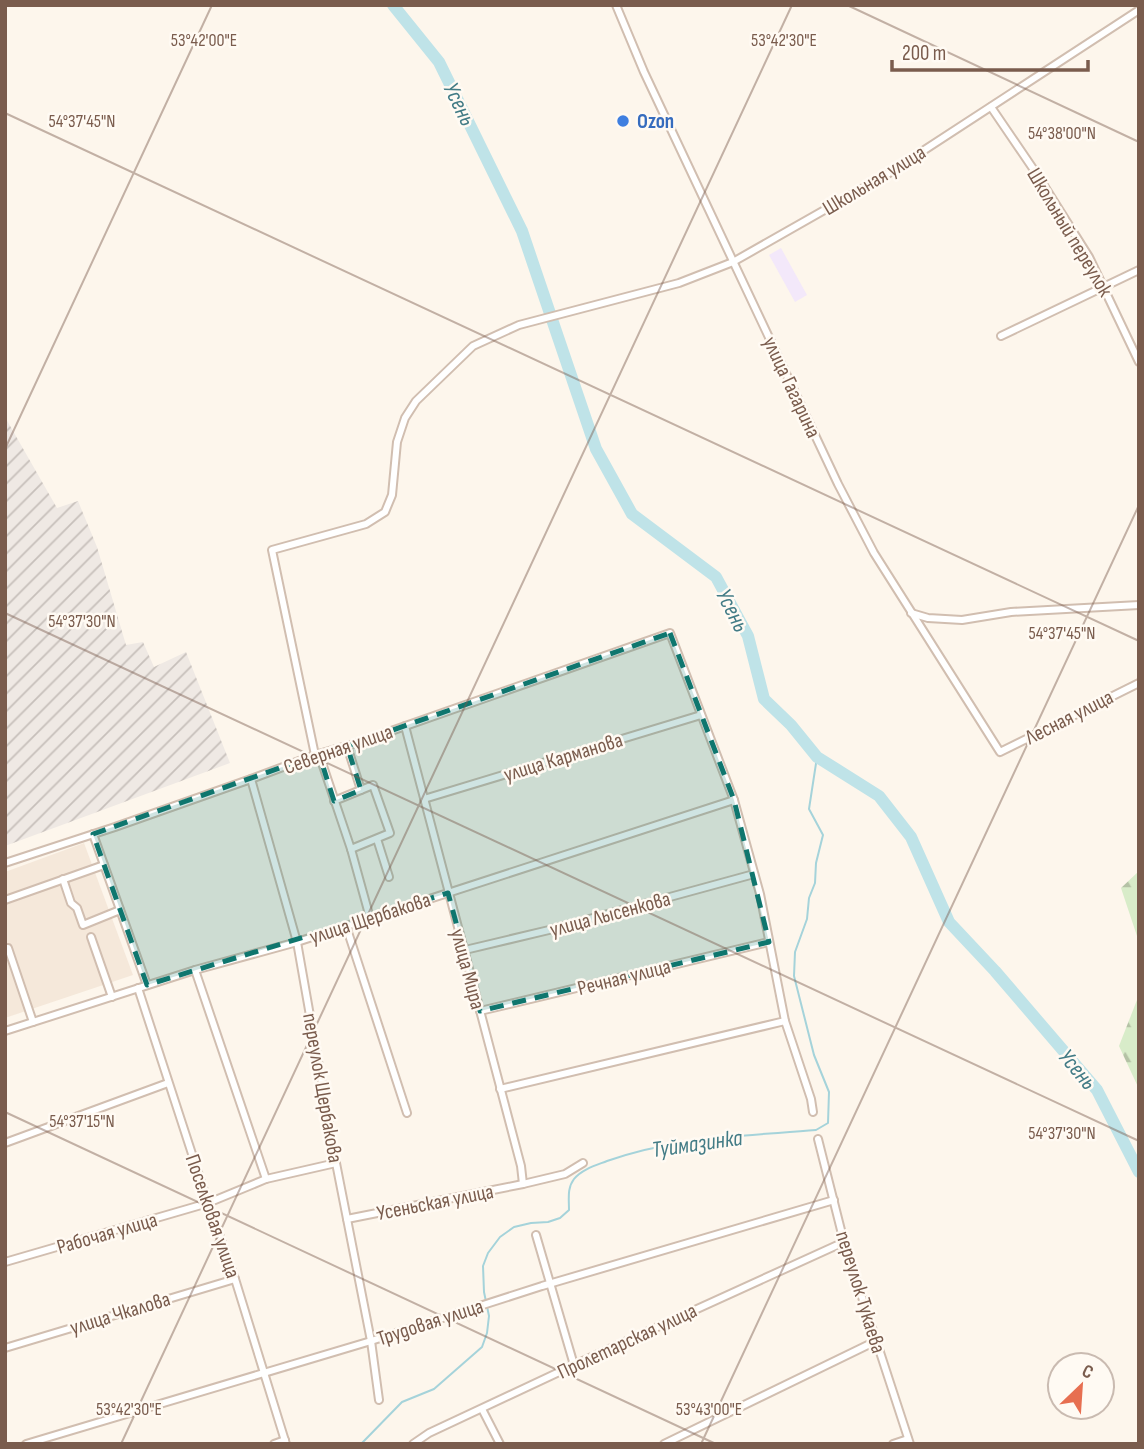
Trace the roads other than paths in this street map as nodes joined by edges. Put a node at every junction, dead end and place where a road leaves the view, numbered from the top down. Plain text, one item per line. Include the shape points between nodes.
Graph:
1 (616, 5) edge
2 (1139, 10) edge
3 (991, 107) junction
4 (733, 261) junction
5 (1139, 270) edge
6 (1104, 287) junction
7 (1001, 336) dead end
8 (1139, 362) edge
9 (1139, 605) edge
10 (911, 613) junction
11 (1139, 682) edge
12 (701, 715) junction
13 (405, 726) junction
14 (347, 746) junction
15 (1000, 752) joint
16 (317, 754) junction
17 (251, 779) junction
18 (361, 790) junction
19 (424, 800) junction
20 (734, 800) junction
21 (334, 801) junction
22 (93, 834) junction
23 (377, 839) junction
24 (351, 849) junction
25 (5, 863) edge
26 (104, 865) junction
27 (754, 874) junction
28 (389, 877) dead end
29 (63, 879) junction
30 (448, 893) junction
31 (5, 900) edge
32 (120, 911) junction
33 (370, 918) junction
34 (346, 926) junction
35 (91, 937) dead end
36 (297, 942) junction
37 (769, 942) junction
38 (5, 947) edge
39 (465, 950) junction
40 (195, 970) junction
41 (147, 985) junction
42 (138, 988) junction
43 (112, 997) junction
44 (480, 1012) junction
45 (785, 1021) junction
46 (33, 1022) junction
47 (5, 1031) edge
48 (168, 1083) junction
49 (500, 1089) junction
50 (813, 1112) dead end
51 (407, 1113) dead end
52 (818, 1139) dead end
53 (5, 1143) edge
54 (336, 1163) junction
55 (583, 1163) dead end
56 (266, 1179) junction
57 (523, 1185) junction
58 (834, 1200) junction
59 (208, 1203) junction
60 (347, 1219) junction
61 (536, 1235) dead end
62 (844, 1242) junction
63 (5, 1262) edge
64 (235, 1279) junction
65 (550, 1284) junction
66 (371, 1341) junction
67 (876, 1341) junction
68 (5, 1348) edge
69 (574, 1365) junction
70 (264, 1373) junction
71 (379, 1399) dead end
72 (482, 1409) junction
73 (909, 1441) edge
74 (286, 1442) edge
75 (26, 1444) edge
76 (274, 1444) edge
77 (413, 1444) edge
78 (500, 1444) edge
79 (664, 1444) edge
80 (893, 1444) edge

1 - 4 street, улица Гагарина
2 - 3 street, Школьная улица
3 - 4 street, Школьная улица via 886,175
3 - 6 street, Школьный переулок
4 - 10 street, улица Гагарина via 838,484
4 - 16 street, Школьная улица via 680,283 519,325 473,346 416,401 405,418 385,512 366,524 272,550
5 - 6 street
6 - 7 street
6 - 8 street, Школьный переулок
9 - 10 street via 1011,612 962,620
10 - 15 street, улица Гагарина
11 - 15 street, Лесная улица
12 - 13 street, Северная улица via 670,633
12 - 19 street, улица Карманова
12 - 20 street
13 - 14 street, Северная улица
13 - 19 street, улица Мира
14 - 16 street, Северная улица
14 - 18 street
16 - 17 street, Северная улица
16 - 21 street
17 - 22 street, Северная улица
17 - 36 street, переулок Щербакова
18 - 21 street
18 - 23 street via 373,785 390,833
19 - 30 street, улица Мира
20 - 27 street
20 - 30 street, улица Щербакова
21 - 24 street
22 - 25 street, Северная улица
22 - 26 street
23 - 24 street
23 - 28 street
24 - 33 street
26 - 29 street
26 - 32 street
27 - 37 street
27 - 39 street, улица Лысенкова
29 - 31 street
29 - 32 street via 83,925
30 - 33 street, улица Щербакова
30 - 39 street, улица Мира
32 - 41 street
33 - 34 street, улица Щербакова
34 - 36 street, улица Щербакова
34 - 51 street
35 - 43 street
36 - 40 street, улица Щербакова
36 - 54 street, переулок Щербакова
37 - 44 street, Речная улица
37 - 45 street
38 - 46 street
39 - 44 street, улица Мира
40 - 41 street, улица Щербакова
40 - 56 street
41 - 42 street, улица Щербакова
42 - 43 street, улица Щербакова
42 - 48 street, Поселковая улица
43 - 46 street, улица Щербакова
44 - 49 street, улица Мира
45 - 49 street
45 - 50 street
46 - 47 street, улица Щербакова
48 - 53 street
48 - 59 street, Поселковая улица
49 - 57 street, улица Мира
52 - 58 street, переулок Тукаева
54 - 56 street, Рабочая улица
54 - 60 street, переулок Щербакова
55 - 57 street, Усеньская улица via 565,1174
56 - 59 street, Рабочая улица
57 - 60 street, Усеньская улица
58 - 62 street, переулок Тукаева
58 - 65 street, Трудовая улица
59 - 63 street, Рабочая улица
59 - 64 street, Поселковая улица
60 - 66 street, переулок Щербакова
61 - 65 street
62 - 67 street, переулок Тукаева
62 - 69 street, Пролетарская улица
64 - 68 street, улица Чкалова
64 - 70 street, Поселковая улица
65 - 66 street, Трудовая улица
65 - 69 street
66 - 70 street, Трудовая улица
66 - 71 street, переулок Щербакова
67 - 73 street, переулок Тукаева
67 - 79 street
69 - 72 street, Пролетарская улица
70 - 74 street, Поселковая улица
70 - 75 street, Трудовая улица
72 - 77 street, Пролетарская улица
72 - 78 street
73 - 80 street
74 - 76 street

